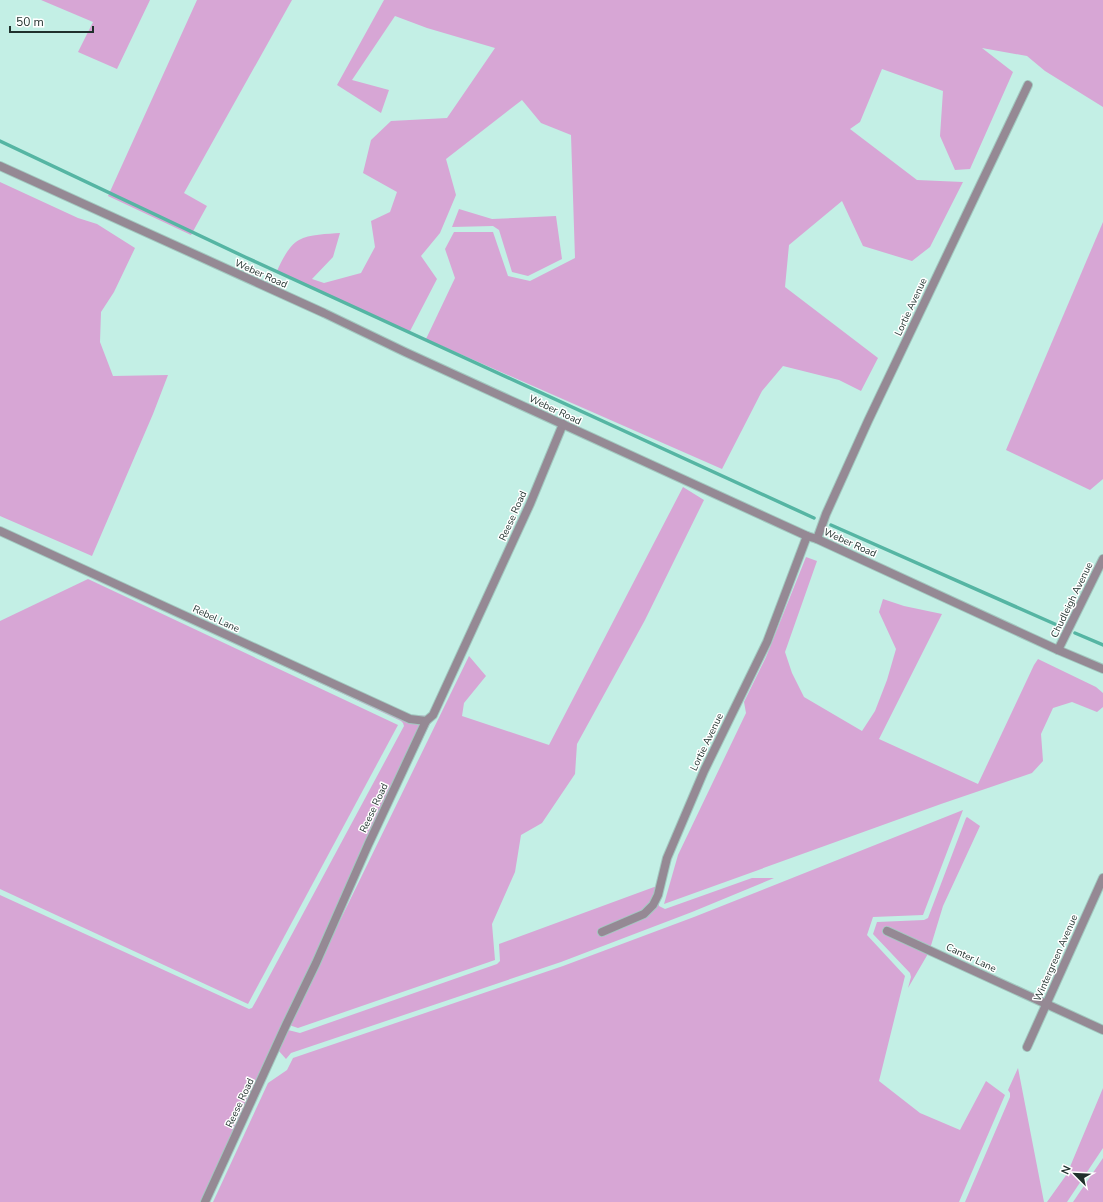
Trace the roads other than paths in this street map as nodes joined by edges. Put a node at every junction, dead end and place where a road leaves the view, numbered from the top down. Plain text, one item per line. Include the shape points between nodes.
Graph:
1 (1028, 85) dead end
2 (0, 166) edge
3 (563, 424) junction
4 (0, 531) edge
5 (807, 536) junction
6 (817, 539) junction
7 (1103, 559) edge
8 (1058, 650) junction
9 (1103, 669) edge
10 (426, 721) junction
11 (1103, 878) edge
12 (887, 930) dead end
13 (602, 932) dead end
14 (1046, 1004) junction
15 (1103, 1030) edge
16 (1027, 1047) dead end
17 (205, 1202) edge

1 - 6 street, Lortie Avenue via 868,421
2 - 3 street, Weber Road
3 - 5 street, Weber Road
3 - 10 street, Reese Road via 530,504 433,715
4 - 10 street, Rebel Lane via 410,719
5 - 6 street, Weber Road
5 - 13 street, Lortie Avenue via 767,642 704,771 667,858 653,905 644,914
6 - 8 street, Weber Road
7 - 8 street, Chudleigh Avenue
8 - 9 street, Weber Road
10 - 17 street, Reese Road
11 - 14 street, Wintergreen Avenue
12 - 14 street, Canter Lane
14 - 15 street, Canter Lane
14 - 16 street, Wintergreen Avenue

